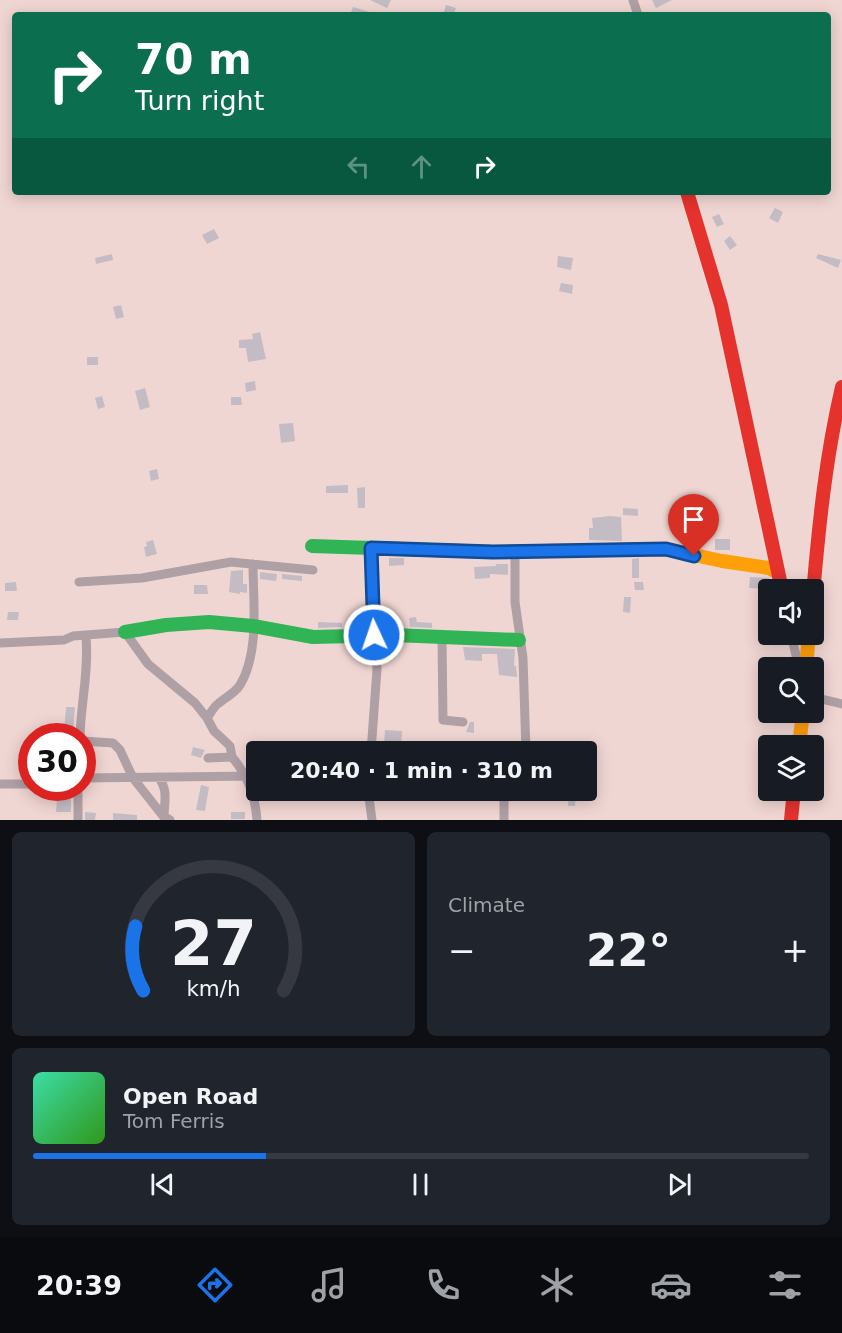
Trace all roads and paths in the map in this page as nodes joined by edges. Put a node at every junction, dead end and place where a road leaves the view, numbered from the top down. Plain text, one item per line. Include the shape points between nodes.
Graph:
1 (688, 195) edge
2 (842, 387) edge
3 (312, 546) dead end
4 (371, 548) junction
5 (515, 552) junction
6 (253, 564) junction
7 (313, 570) dead end
8 (778, 573) junction
9 (779, 579) edge
10 (814, 579) edge
11 (79, 582) dead end
12 (253, 626) junction
13 (125, 632) junction
14 (374, 635) junction
15 (86, 637) junction
16 (442, 637) junction
17 (519, 640) junction
18 (0, 643) edge
19 (824, 700) edge
20 (842, 704) edge
21 (207, 717) junction
22 (463, 722) dead end
23 (81, 723) edge
24 (372, 741) edge
25 (526, 741) edge
26 (96, 742) edge
27 (232, 757) junction
28 (208, 758) dead end
29 (246, 771) edge
30 (158, 777) junction
31 (246, 777) edge
32 (96, 778) edge
33 (133, 778) junction
34 (0, 784) edge
35 (18, 784) edge
36 (78, 801) edge
37 (255, 801) edge
38 (369, 801) edge
39 (504, 801) edge
40 (793, 801) edge
41 (166, 819) edge
42 (78, 820) edge
43 (257, 820) edge
44 (372, 820) edge
45 (504, 820) edge
46 (791, 820) edge

1 - 8 street via 721,305
2 - 10 street via 825,474
3 - 4 street
4 - 5 street
4 - 14 street
5 - 8 street via 666,549 769,568
5 - 17 street
6 - 7 street
6 - 11 street via 231,562 142,578
6 - 12 street
8 - 9 street
12 - 13 street via 209,622
12 - 14 street via 313,637
12 - 21 street via 250,661 240,686
13 - 15 street
13 - 21 street via 148,664
14 - 16 street
14 - 24 street via 377,669
15 - 18 street
15 - 23 street via 88,661
16 - 17 street
16 - 22 street via 443,720
17 - 25 street
19 - 20 street
21 - 27 street via 214,731 230,746
26 - 33 street via 113,743
27 - 28 street
27 - 29 street
30 - 31 street
30 - 33 street
30 - 41 street via 166,790
32 - 33 street
33 - 41 street
34 - 35 street
36 - 42 street
37 - 43 street
38 - 44 street
39 - 45 street
40 - 46 street

